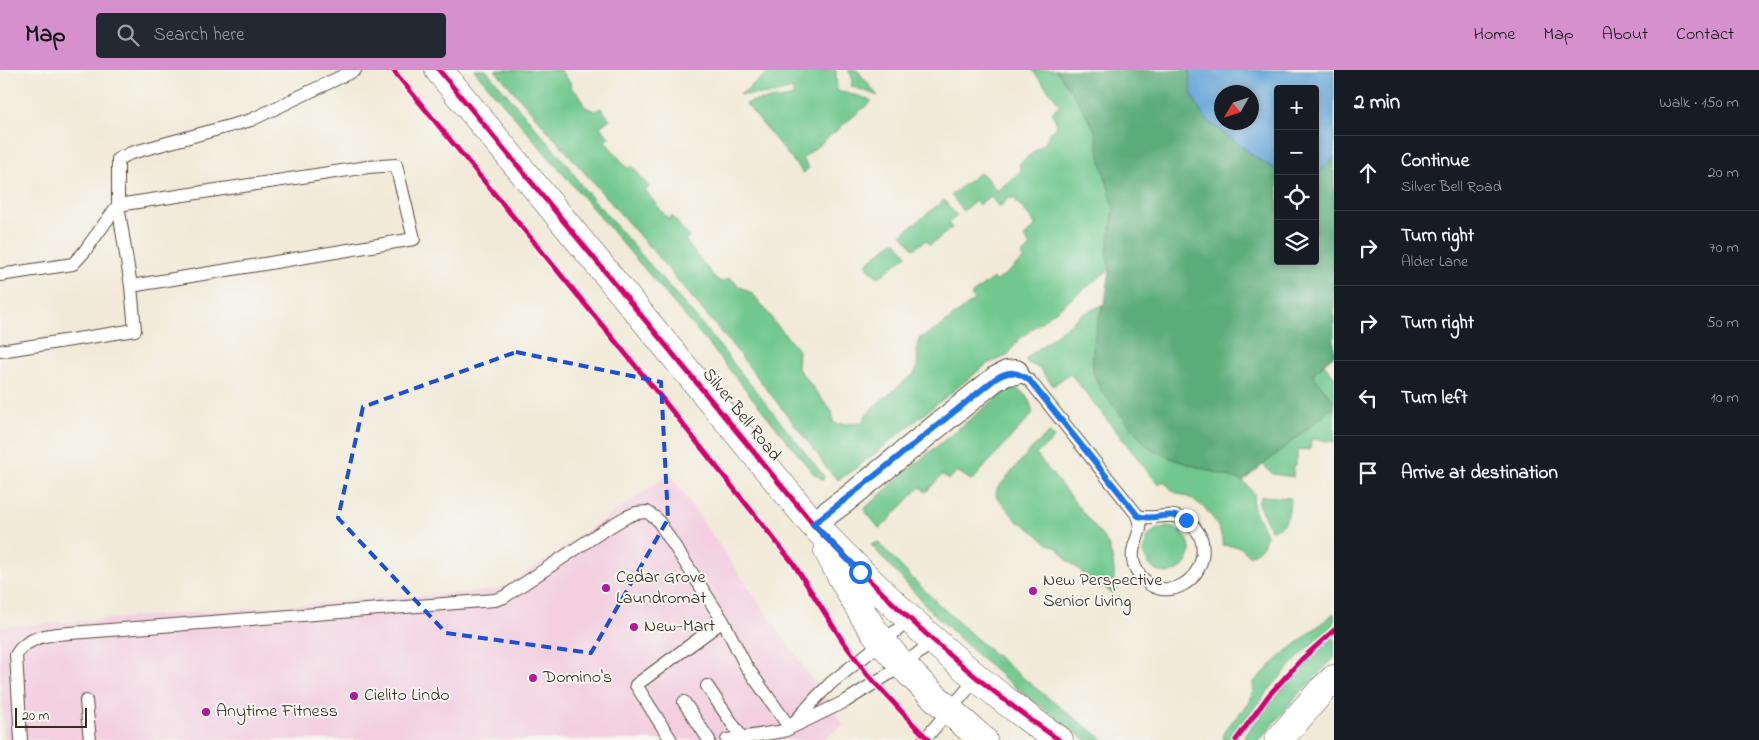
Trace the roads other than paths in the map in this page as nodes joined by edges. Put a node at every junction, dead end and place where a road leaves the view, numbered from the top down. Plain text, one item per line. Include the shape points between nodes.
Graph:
1 (355, 70) edge
2 (440, 70) edge
3 (118, 205) junction
4 (0, 275) edge
5 (131, 286) junction
6 (0, 351) edge
7 (1016, 372) joint
8 (1138, 516) junction
9 (813, 524) junction
10 (911, 619) junction
11 (723, 621) junction
12 (883, 641) junction
13 (934, 641) junction
14 (903, 665) junction
15 (977, 678) junction
16 (1334, 679) edge
17 (707, 686) dead end
18 (86, 701) dead end
19 (684, 702) dead end
20 (950, 711) junction
21 (790, 728) junction
22 (742, 738) junction
23 (21, 740) edge
24 (90, 740) edge
25 (670, 740) edge
26 (709, 740) edge
27 (727, 740) edge
28 (780, 740) edge
29 (924, 740) edge
30 (982, 740) edge
31 (1059, 740) edge
32 (1279, 740) edge

1 - 3 lane via 251,120 131,152 118,159
2 - 9 street, Silver Bell Road
3 - 4 lane via 73,264
3 - 5 lane
3 - 5 lane via 396,165 414,239
5 - 6 lane via 135,330
7 - 8 lane via 1030,381
7 - 9 street via 995,379
8 - 8 lane via 1141,528 1133,550 1139,573 1158,588 1177,587 1188,581 1198,571 1203,555 1201,538 1195,528 1172,515
9 - 10 street, Silver Bell Road
9 - 12 street, Silver Bell Road via 851,595
10 - 12 lane
10 - 13 street, Silver Bell Road
11 - 21 lane via 746,666
11 - 23 lane via 657,519 642,512 604,530 495,600 84,632 32,640 16,655
11 - 25 lane via 686,654 636,685
12 - 14 street, Silver Bell Road
12 - 21 lane via 821,693
13 - 14 lane
13 - 15 street, Silver Bell Road
14 - 20 street, Silver Bell Road
14 - 21 lane via 846,702
15 - 20 lane
15 - 31 street, Silver Bell Road
16 - 32 street
17 - 22 lane
18 - 24 lane
19 - 26 lane
20 - 29 lane
20 - 30 street, Silver Bell Road
21 - 22 lane
21 - 28 lane
22 - 27 lane

